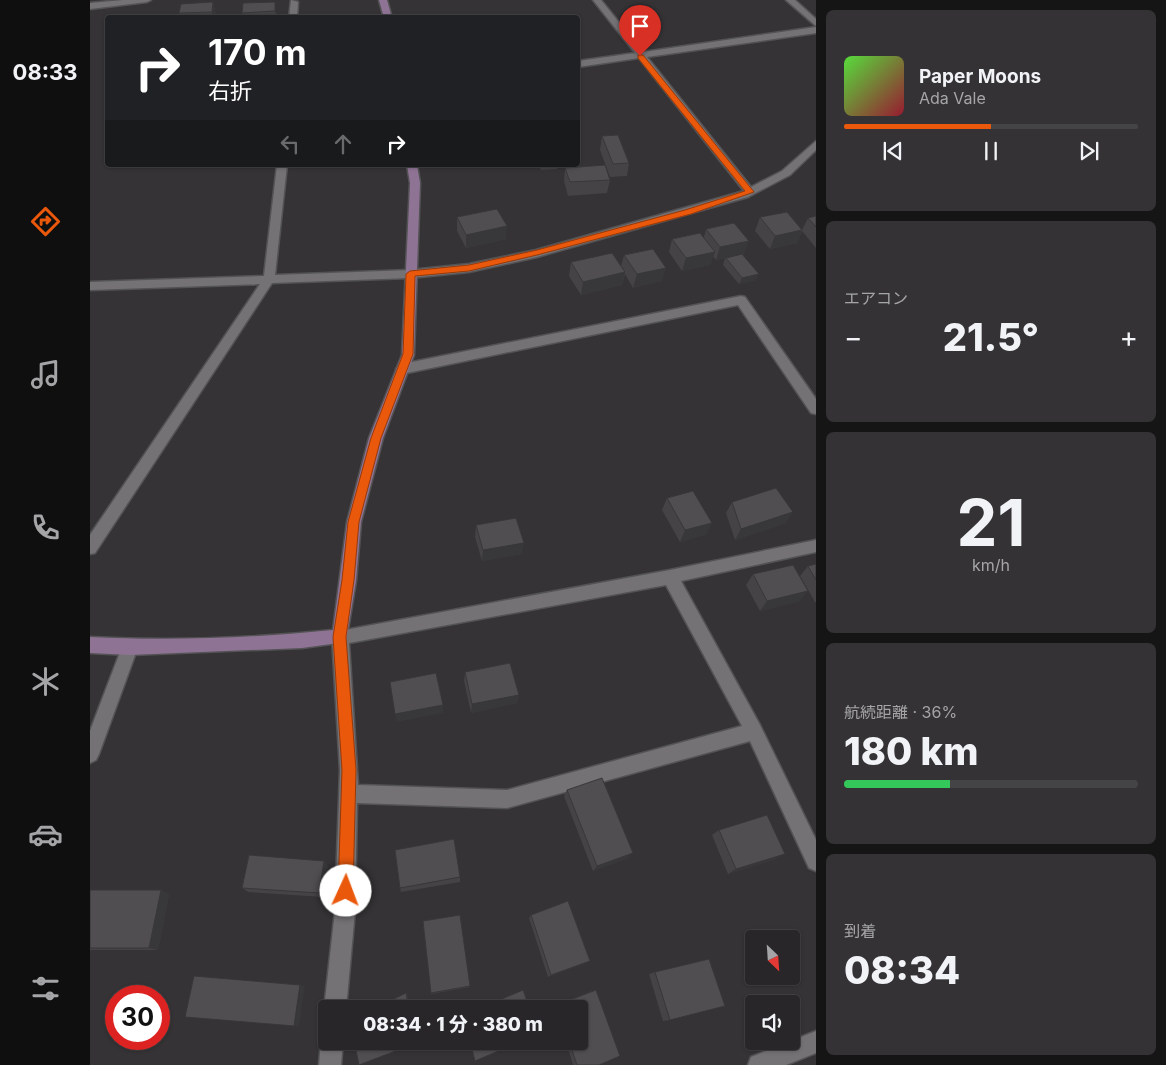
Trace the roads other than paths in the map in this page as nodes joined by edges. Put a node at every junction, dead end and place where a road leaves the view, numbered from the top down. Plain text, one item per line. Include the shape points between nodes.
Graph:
1 (147, 0) edge
2 (383, 0) edge
3 (597, 0) edge
4 (790, 0) edge
5 (294, 2) dead end
6 (90, 6) edge
7 (293, 15) edge
8 (387, 15) edge
9 (816, 23) edge
10 (816, 30) edge
11 (640, 56) junction
12 (580, 64) edge
13 (816, 144) edge
14 (282, 167) edge
15 (412, 167) edge
16 (750, 192) junction
17 (410, 274) junction
18 (269, 279) junction
19 (90, 286) edge
20 (402, 369) junction
21 (816, 409) edge
22 (816, 546) edge
23 (90, 548) edge
24 (670, 577) junction
25 (340, 637) junction
26 (90, 645) edge
27 (130, 647) junction
28 (754, 731) junction
29 (90, 754) edge
30 (349, 794) junction
31 (816, 861) edge
32 (336, 1000) edge
33 (816, 1042) edge
34 (331, 1050) edge
35 (330, 1065) edge
36 (759, 1065) edge

1 - 6 street
2 - 8 street
3 - 11 street
4 - 9 street
5 - 7 street
10 - 11 street
11 - 12 street
11 - 16 street
13 - 16 street via 786,173
14 - 18 street
15 - 17 street via 415,183
16 - 17 street via 537,253 469,268
17 - 18 street
17 - 20 street via 408,354
18 - 19 street
18 - 23 street
20 - 21 street via 741,300
20 - 25 street via 376,438 354,522
22 - 24 street
24 - 25 street
24 - 28 street
25 - 27 street
25 - 30 street
26 - 27 street
27 - 29 street
28 - 30 street via 507,799
28 - 31 street
30 - 32 street via 345,911
33 - 36 street
34 - 35 street

